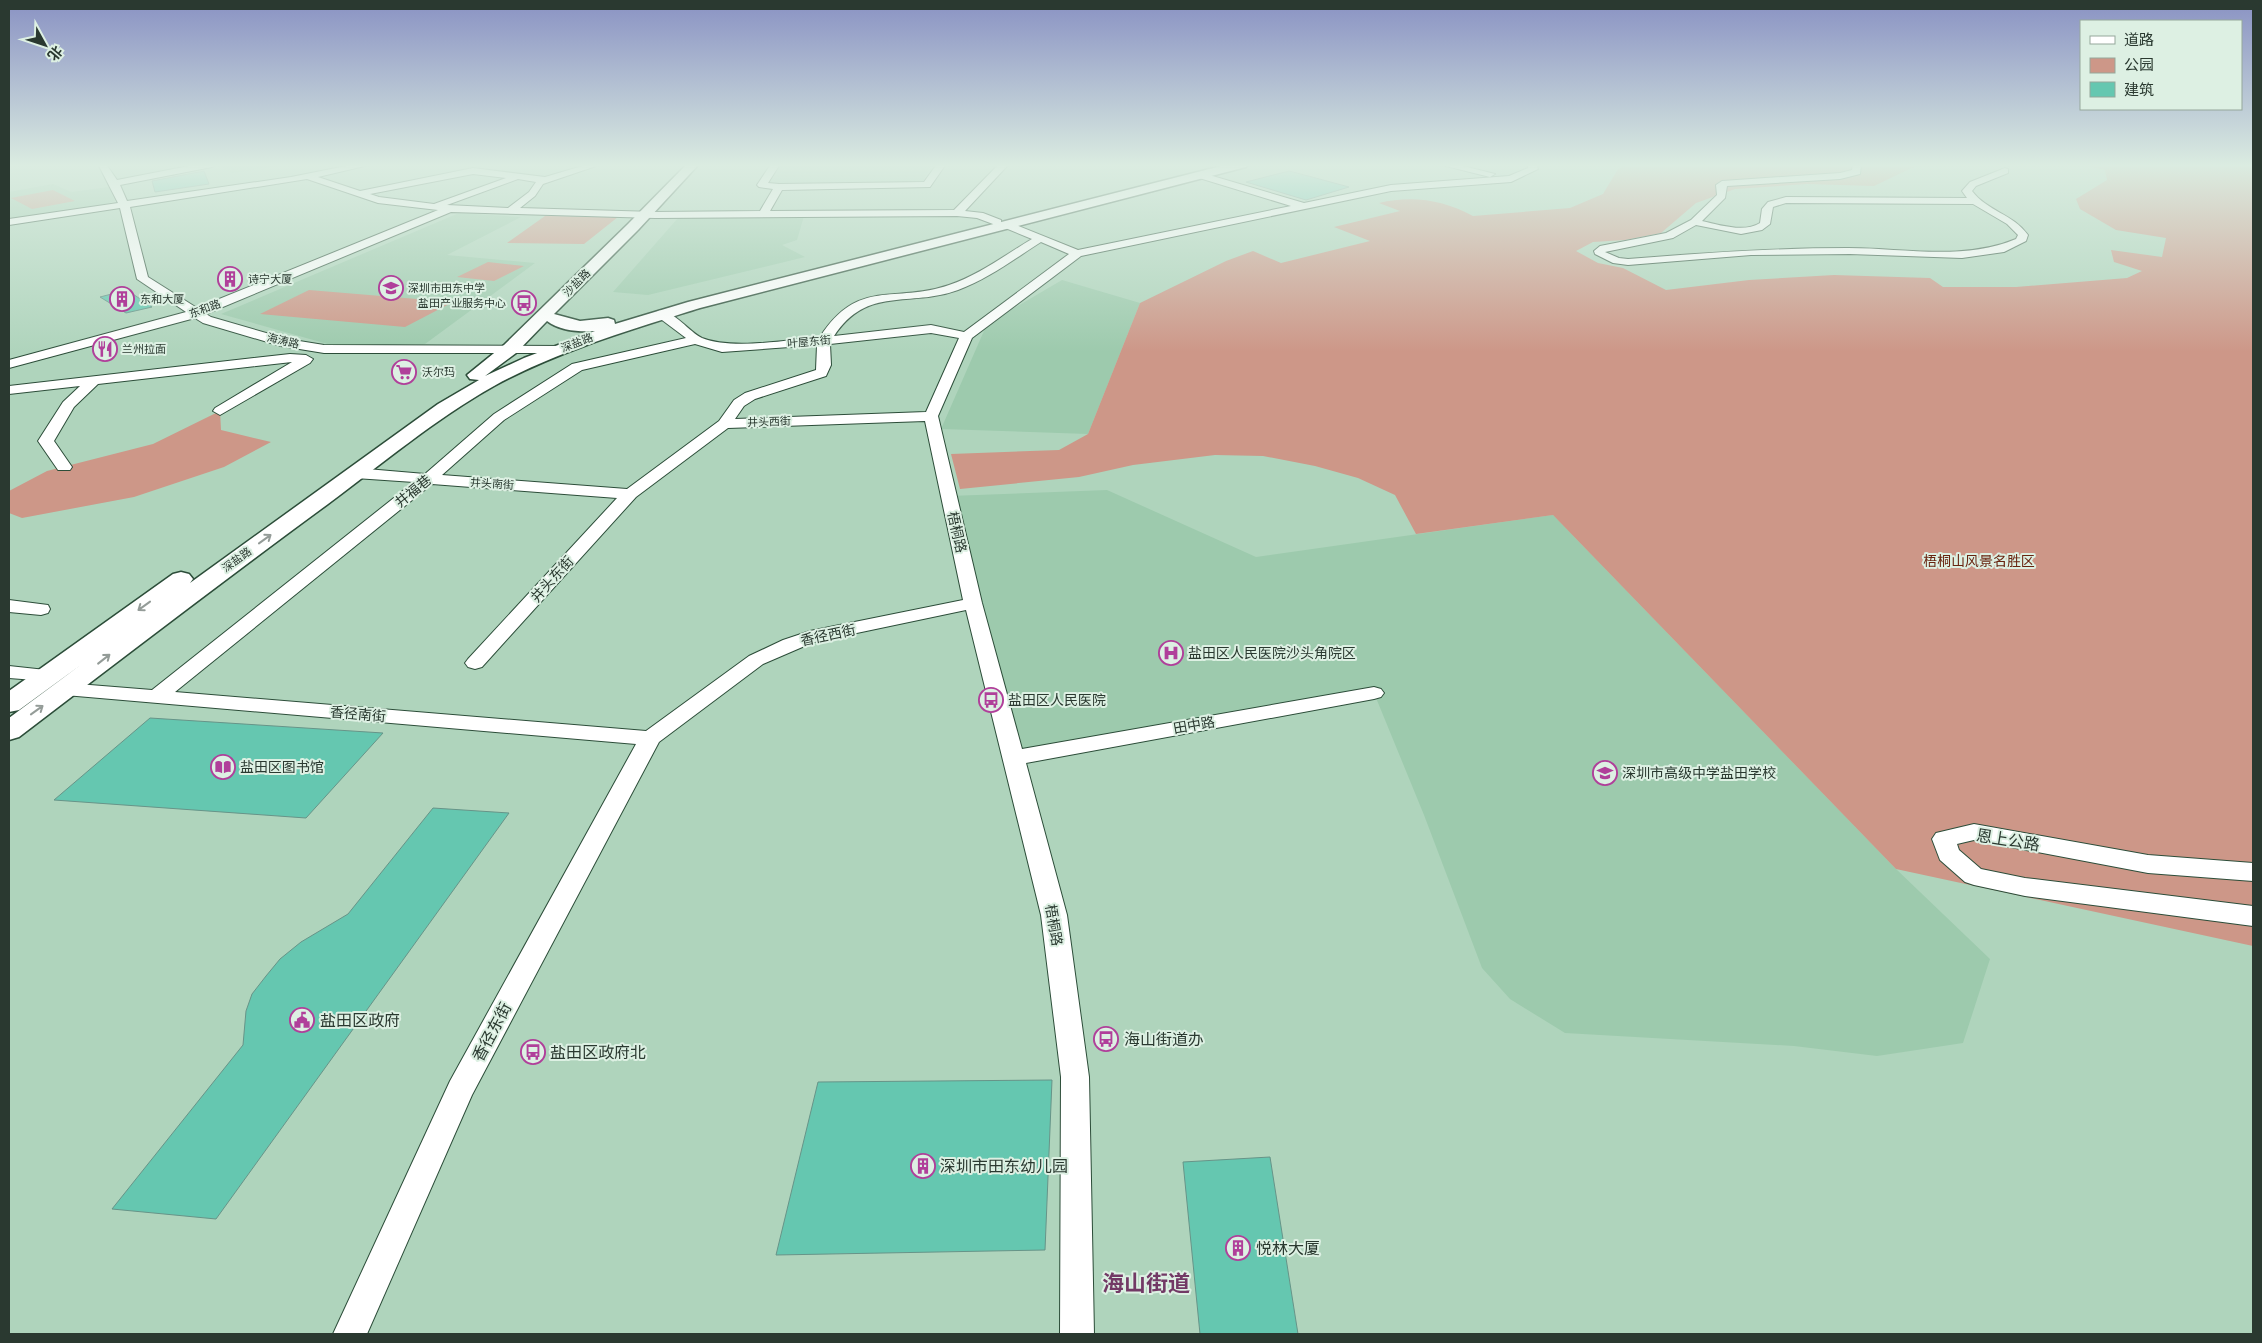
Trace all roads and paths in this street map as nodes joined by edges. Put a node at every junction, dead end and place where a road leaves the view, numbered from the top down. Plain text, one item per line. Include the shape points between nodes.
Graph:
1 (130, 227) edge
2 (406, 227) edge
3 (639, 227) edge
4 (639, 227) edge
5 (987, 227) edge
6 (988, 227) edge
7 (1012, 227) edge
8 (1207, 227) edge
9 (1686, 227) edge
10 (1718, 227) edge
11 (1760, 227) edge
12 (2018, 227) edge
13 (1041, 238) junction
14 (1077, 254) junction
15 (196, 313) junction
16 (662, 314) junction
17 (554, 319) junction
18 (616, 320) junction
19 (966, 336) junction
20 (696, 340) junction
21 (825, 340) junction
22 (324, 349) junction
23 (561, 349) junction
24 (523, 350) junction
25 (306, 359) junction
26 (9, 364) edge
27 (504, 374) junction
28 (476, 375) joint
29 (93, 381) junction
30 (9, 390) edge
31 (220, 411) dead end
32 (931, 416) junction
33 (724, 424) junction
34 (64, 467) dead end
35 (355, 473) junction
36 (427, 480) junction
37 (630, 494) junction
38 (973, 603) junction
39 (9, 606) edge
40 (41, 609) dead end
41 (475, 663) dead end
42 (9, 672) edge
43 (57, 682) junction
44 (1374, 693) dead end
45 (156, 697) junction
46 (9, 704) edge
47 (9, 731) edge
48 (650, 738) junction
49 (1013, 758) junction
50 (2253, 872) edge
51 (2253, 916) edge
52 (350, 1334) edge
53 (1077, 1334) edge

1 - 15 street, 海涛路 via 143,279
2 - 15 street, 东和路
3 - 17 main road, 沙盐路
4 - 24 main road, 沙盐路
5 - 18 main road, 深盐路
6 - 16 main road, 深盐路
7 - 13 street
8 - 14 street
9 - 12 street via 1669,236 1604,248 1600,254 1628,262 1751,252 1962,254 2000,250 2021,241 2023,235
10 - 11 street via 1734,230 1754,230
13 - 14 street
13 - 21 street via 960,286 924,295 878,300 854,308 845,314
14 - 19 street
15 - 22 street, 海涛路 via 207,320 270,339
15 - 26 street, 东和路
16 - 20 street, 叶屋东街
16 - 23 main road, 深盐路
17 - 18 main road via 581,326
17 - 24 main road, 沙盐路
18 - 24 main road, 深盐路
19 - 21 street, 叶屋东街 via 932,329
19 - 32 street
20 - 21 street, 叶屋东街 via 711,347 733,348
20 - 36 street, 井福巷 via 569,370 533,397 498,417
21 - 33 street via 821,373 750,396 739,403
22 - 24 street, 海涛路
22 - 25 street
23 - 24 street, 海涛路
23 - 27 main road, 深盐路
24 - 27 main road, 沙盐路
24 - 28 main road, 沙盐路
25 - 29 street via 290,358
25 - 31 street
27 - 35 main road, 深盐路 via 445,408
28 -> 43 main road, 深盐路 via 425,406
29 - 30 street
29 - 34 street via 68,405 46,441
32 - 33 street, 井头西街
32 - 38 street, 梧桐路
33 - 37 street
35 - 36 street, 井头南街
43 -> 35 main road, 深盐路
36 - 37 street, 井头南街
36 - 45 street, 井福巷
37 - 41 street, 井头东街
38 - 48 street, 香径西街 via 790,644 756,660
38 - 49 street, 梧桐路
39 - 40 street
42 - 43 street, 香径南街
43 - 45 street, 香径南街
43 - 46 main road, 深盐路
47 -> 43 main road, 深盐路
44 - 49 street, 田中路
45 - 48 street, 香径南街
48 - 52 street, 香径东街 via 460,1090
49 - 53 street, 梧桐路 via 1054,915 1075,1077
50 - 51 street, 恩上公路 via 2148,864 1974,832 1944,839 1948,854 1974,876 2025,887

